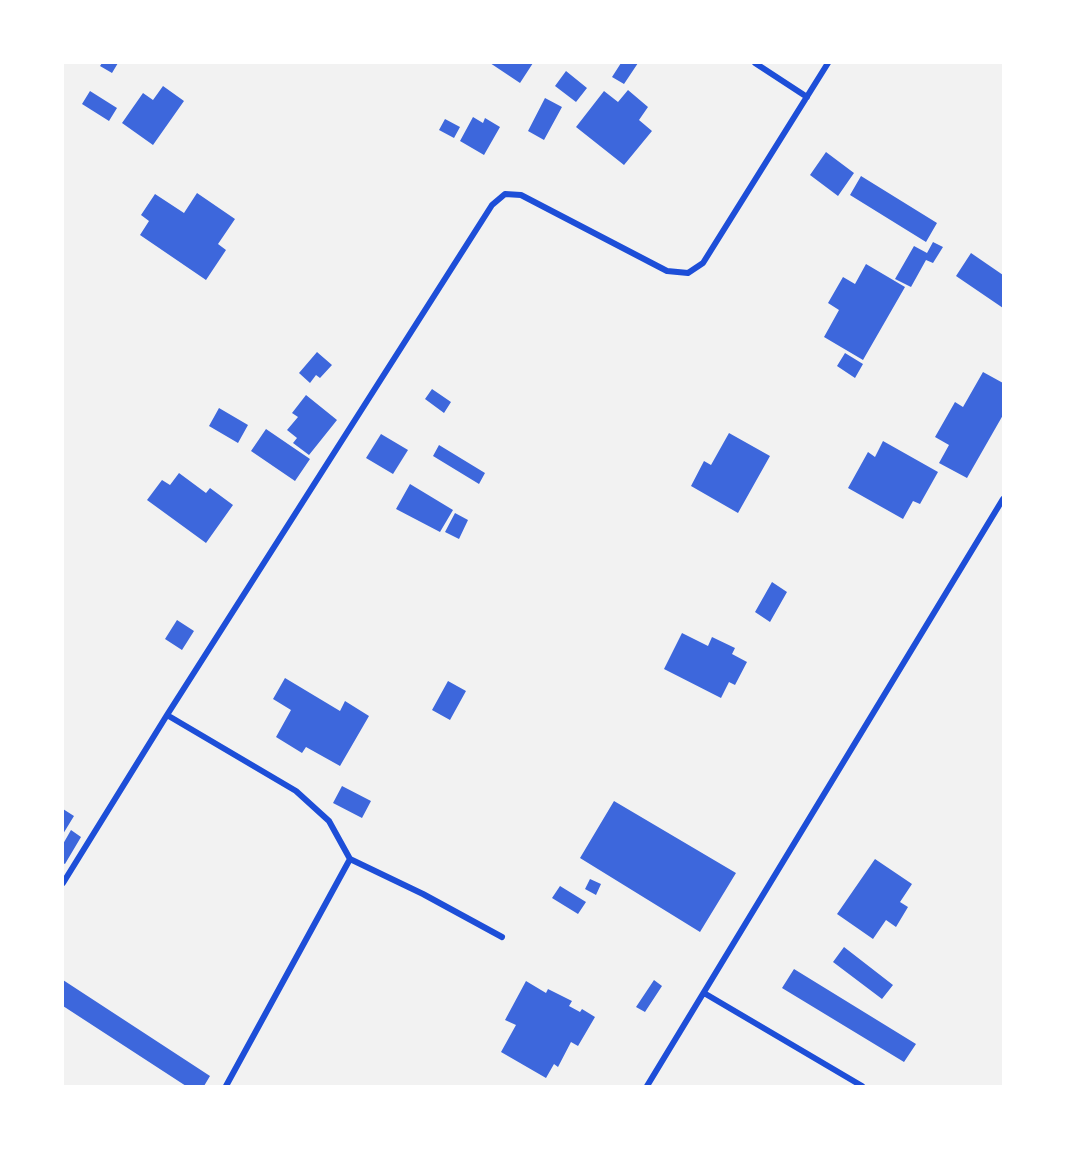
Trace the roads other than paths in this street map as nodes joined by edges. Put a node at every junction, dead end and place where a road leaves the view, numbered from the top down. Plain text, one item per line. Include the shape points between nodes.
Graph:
1 (755, 63) edge
2 (828, 63) edge
3 (807, 97) junction
4 (1003, 500) edge
5 (167, 715) junction
6 (350, 859) junction
7 (63, 883) edge
8 (502, 936) dead end
9 (704, 993) junction
10 (226, 1086) edge
11 (647, 1086) edge
12 (862, 1086) edge

1 - 3 street
2 - 3 street
3 - 5 street via 703,263 688,273 667,271 521,195 505,194 492,205
4 - 9 street
5 - 6 street via 296,791 329,821
5 - 7 street
6 - 8 street
6 - 10 street
9 - 11 street
9 - 12 street

